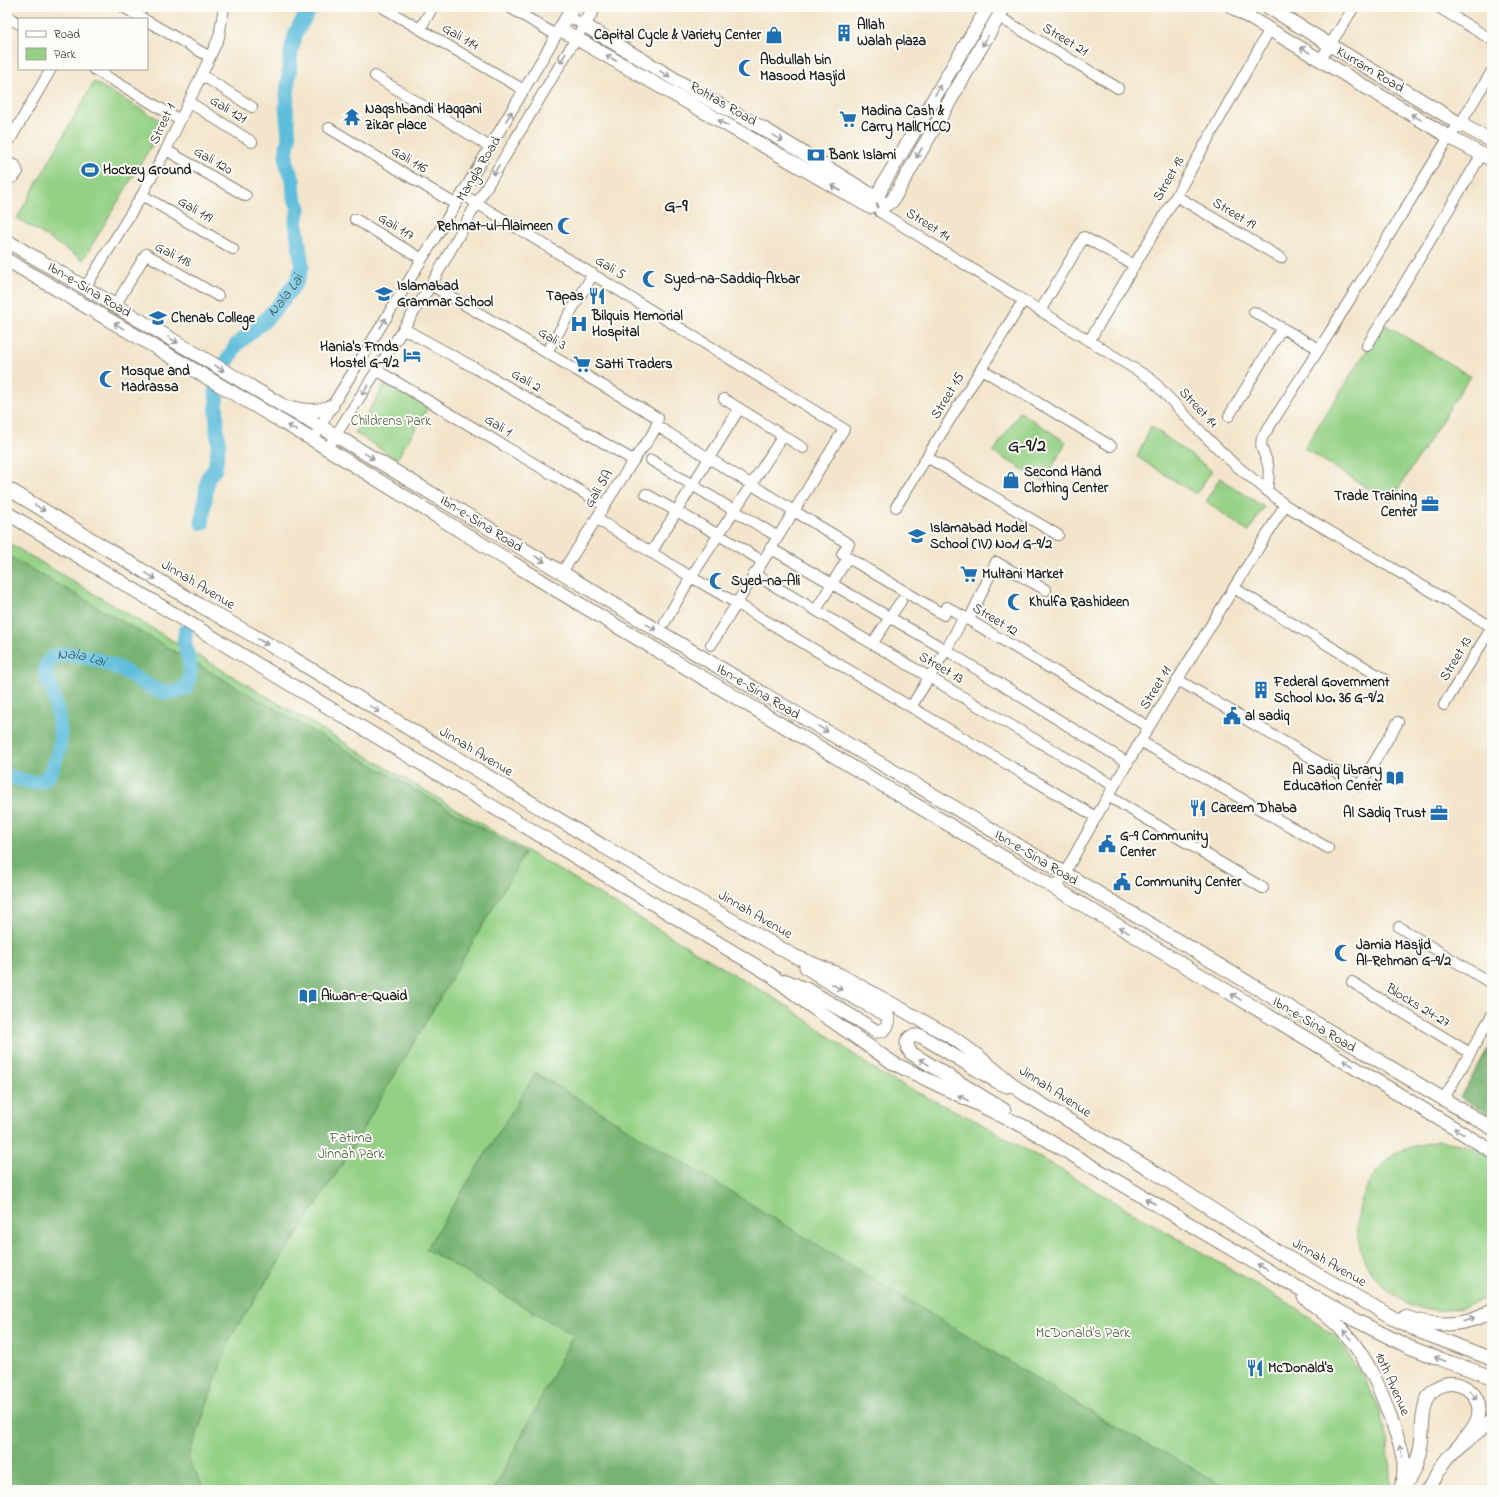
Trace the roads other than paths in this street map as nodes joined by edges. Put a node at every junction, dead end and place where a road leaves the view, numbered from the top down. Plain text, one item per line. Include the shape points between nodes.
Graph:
1 (123, 7) edge
2 (224, 7) edge
3 (382, 7) edge
4 (433, 7) edge
5 (509, 7) edge
6 (594, 7) edge
7 (988, 7) edge
8 (1232, 7) edge
9 (1268, 7) edge
10 (1354, 7) edge
11 (1438, 7) edge
12 (571, 12) edge
13 (1001, 12) edge
14 (7, 16) edge
15 (142, 18) edge
16 (148, 22) edge
17 (18, 23) edge
18 (584, 25) junction
19 (420, 29) junction
20 (1270, 29) junction
21 (558, 32) junction
22 (576, 38) junction
23 (1492, 40) edge
24 (1330, 44) junction
25 (210, 57) junction
26 (1321, 59) junction
27 (50, 70) edge
28 (96, 70) edge
29 (1492, 71) edge
30 (202, 75) junction
31 (374, 76) dead end
32 (1118, 88) dead end
33 (524, 90) junction
34 (189, 102) junction
35 (252, 107) dead end
36 (180, 120) junction
37 (1460, 124) junction
38 (329, 128) dead end
39 (1450, 137) junction
40 (1492, 141) edge
41 (252, 142) dead end
42 (7, 145) edge
43 (490, 147) junction
44 (166, 150) junction
45 (1487, 157) edge
46 (7, 163) edge
47 (7, 177) edge
48 (462, 194) junction
49 (142, 195) junction
50 (246, 196) dead end
51 (1176, 196) junction
52 (477, 203) junction
53 (455, 204) junction
54 (877, 204) junction
55 (355, 219) dead end
56 (7, 241) edge
57 (233, 249) dead end
58 (1280, 257) dead end
59 (7, 260) edge
60 (422, 260) junction
61 (1134, 265) junction
62 (593, 274) junction
63 (431, 284) junction
64 (85, 288) junction
65 (218, 296) dead end
66 (1023, 301) junction
67 (115, 306) junction
68 (1040, 311) junction
69 (1254, 312) dead end
70 (1282, 328) junction
71 (404, 329) junction
72 (1088, 341) junction
73 (1367, 346) dead end
74 (1319, 349) junction
75 (547, 352) junction
76 (981, 369) junction
77 (378, 371) junction
78 (724, 399) dead end
79 (280, 404) junction
80 (332, 406) junction
81 (738, 409) junction
82 (1229, 416) dead end
83 (658, 422) junction
84 (320, 427) junction
85 (335, 436) junction
86 (783, 436) junction
87 (313, 440) junction
88 (1111, 446) dead end
89 (803, 448) dead end
90 (327, 449) junction
91 (709, 457) junction
92 (927, 457) junction
93 (633, 460) junction
94 (651, 460) dead end
95 (752, 484) junction
96 (692, 485) junction
97 (7, 488) edge
98 (1267, 490) junction
99 (646, 494) dead end
100 (604, 505) junction
101 (1285, 505) junction
102 (896, 507) dead end
103 (677, 511) junction
104 (735, 511) junction
105 (794, 511) junction
106 (7, 513) edge
107 (597, 520) junction
108 (719, 535) junction
109 (1058, 535) dead end
110 (778, 536) junction
111 (850, 544) joint
112 (770, 548) junction
113 (651, 553) junction
114 (762, 561) junction
115 (844, 564) dead end
116 (562, 572) junction
117 (754, 574) junction
118 (692, 578) junction
119 (833, 583) junction
120 (1234, 588) junction
121 (1046, 590) dead end
122 (901, 601) dead end
123 (736, 603) junction
124 (816, 610) junction
125 (890, 617) junction
126 (966, 619) junction
127 (665, 622) dead end
128 (1492, 627) edge
129 (872, 644) junction
130 (711, 645) dead end
131 (946, 650) junction
132 (929, 677) junction
133 (1384, 679) dead end
134 (1178, 680) junction
135 (1444, 705) dead end
136 (911, 707) junction
137 (1398, 722) dead end
138 (1149, 727) junction
139 (1140, 741) junction
140 (1128, 763) junction
141 (1114, 786) junction
142 (1108, 796) junction
143 (1096, 817) junction
144 (1328, 848) dead end
145 (1065, 874) junction
146 (1262, 888) dead end
147 (1056, 890) junction
148 (1399, 927) dead end
149 (794, 956) junction
150 (771, 975) junction
151 (1352, 982) dead end
152 (1492, 984) edge
153 (1492, 1015) edge
154 (1470, 1053) junction
155 (1023, 1093) junction
156 (1443, 1100) junction
157 (1027, 1128) junction
158 (1492, 1128) edge
159 (1492, 1151) edge
160 (1279, 1277) junction
161 (1364, 1302) junction
162 (1492, 1311) edge
163 (1492, 1359) edge
164 (1492, 1378) edge
165 (1492, 1422) edge
166 (1458, 1447) junction
167 (1403, 1490) edge
168 (1428, 1490) edge

1 - 15 street
2 - 25 street, Street 1 via 218,37
3 - 19 street, Gali 114
4 - 19 street
5 - 21 street
6 - 18 main road, Mangla Road
54 -> 7 main road via 882,186
8 - 20 main road, Kurram Road
9 - 24 main road, Kurram Road
10 - 24 street
11 - 23 street
12 - 18 street
12 - 21 main road, Mangla Road
13 - 32 street, Street 21
13 -> 54 main road via 892,201
14 - 17 street
16 - 25 street
18 - 22 street, Mangla Road
18 -> 54 main road, Rohtas Road via 764,130
19 - 33 street, Gali 114
26 -> 20 main road, Kurram Road
20 - 51 street, Street 18
21 - 22 main road, Rohtas Road
21 - 33 street, Mangla Road
22 -> 52 street, Mangla Road
54 -> 22 main road, Rohtas Road
24 - 26 street
24 - 37 main road, Kurram Road
25 - 30 street, Street 1
39 -> 26 main road, Kurram Road
27 - 42 street
28 - 36 street
29 - 37 street
30 - 34 street, Street 1
30 - 35 street
31 - 43 street
43 -> 33 street, Mangla Road
34 - 36 street, Street 1
34 - 41 street, Gali 121
36 - 44 street, Street 1
37 - 39 street
37 - 40 main road, Kurram Road
38 - 53 street, Gali 116
39 - 45 main road, Kurram Road
39 - 74 street
43 - 48 street, Mangla Road
44 - 49 street, Street 1
44 - 50 street, Gali 120
45 - 73 street
46 - 47 street via 14,165 18,172 14,177
48 - 52 street, Gali 5
48 - 53 street, Mangla Road
49 - 57 street, Gali 119
49 - 64 street, Street 1
51 - 58 street, Street 19
51 - 61 street, Street 18
52 - 62 street, Gali 5
52 - 63 street, Mangla Road
53 - 60 street, Mangla Road
54 - 66 street, Street 14
55 - 60 street, Gali 117
56 - 64 main road, Ibn-e-Sina Road
87 -> 59 main road, Ibn-e-Sina Road
80 -> 60 street, Mangla Road
61 - 68 street via 1084,237
61 - 72 street, Street 18
62 - 75 street
62 - 105 street, Gali 5 via 844,429
63 - 71 street, Mangla Road
63 - 75 street, Gali 3
64 - 67 main road, Ibn-e-Sina Road
65 - 67 street, Gali 118 via 146,254
66 - 68 street, Street 14
66 - 76 street, Street 15
67 -> 79 main road, Ibn-e-Sina Road
68 - 72 street, Street 14
69 - 70 street
70 - 74 street
70 - 82 street
71 - 77 street, Mangla Road
71 - 93 street, Gali 2
72 - 98 street, Street 14 via 1151,379 1233,464
74 - 98 street via 1262,438 1260,444 1269,476
75 - 83 street, Gali 3
76 - 88 street
76 - 92 street, Street 15
77 -> 85 street, Mangla Road
77 - 100 street, Gali 1
78 - 81 street
79 - 80 main road via 304,411
79 - 84 main road, Ibn-e-Sina Road
80 - 84 street, Mangla Road
81 - 86 street
81 - 91 street
83 - 91 street, Gali 3
83 - 93 street, Gali 5A
84 - 85 main road, Ibn-e-Sina Road
84 - 87 street, Mangla Road
85 - 90 street, Mangla Road
85 -> 116 main road, Ibn-e-Sina Road
86 - 89 street
86 - 95 street
87 - 90 main road, Ibn-e-Sina Road
90 - 147 main road, Ibn-e-Sina Road via 558,592
91 - 95 street, Gali 3
91 - 96 street
92 - 102 street, Street 15
92 - 109 street
93 - 100 street, Gali 5A
94 - 96 street
95 - 104 street
95 - 105 street, Gali 3
96 - 103 street
96 - 104 street
97 -> 149 main road, Jinnah Avenue via 510,791
98 - 101 street, Street 14
99 - 103 street
100 - 107 street, Gali 5A
101 - 120 street, Street 11
101 - 128 street, Street 14
103 - 108 street
103 - 113 street
104 - 108 street
104 - 110 street
105 - 110 street
105 - 111 street, Gali 3
106 - 150 main road
107 - 113 street
107 - 116 street, Gali 5A
108 - 114 street
108 - 118 street
110 - 112 street
111 - 126 street, Street 12 via 842,554 944,615 947,607
112 - 114 street
112 - 119 street
113 - 118 street
114 - 117 street
115 - 119 street
116 -> 145 main road, Ibn-e-Sina Road
117 - 123 street
117 - 124 street, Street 13
118 - 123 street
118 - 127 street
119 - 124 street
119 - 125 street
120 - 133 street
120 - 134 street, Street 11
121 - 126 street via 996,562
122 - 125 street
123 - 130 street
123 - 136 street
124 - 129 street, Street 13
125 - 129 street
125 - 131 street
126 - 131 street
126 - 138 street, Street 12
128 - 135 street, Street 13
129 - 132 street, Street 13
131 - 132 street
131 - 140 street
132 - 136 street
132 - 141 street, Street 13
134 - 137 street via 1360,786
134 - 138 street, Street 11
136 - 143 street
138 - 139 street, Street 11
139 - 140 street, Street 11
139 - 144 street
140 - 141 street, Street 11
141 - 142 street, Street 11
142 - 143 street, Street 11
142 - 146 street
143 - 145 street, Street 11
145 - 147 street, Street 11
145 - 156 main road, Ibn-e-Sina Road
159 -> 147 main road, Ibn-e-Sina Road
148 - 152 street
149 -> 150 main road via 811,971 886,1015 888,1024 885,1029 876,1031 810,991
149 - 155 main road, Jinnah Avenue via 840,975 955,1039
157 -> 150 main road via 893,1063
151 - 154 street, Blocks 24-27
153 - 154 street
154 - 156 street
157 -> 155 main road via 1015,1116 911,1053 907,1043 910,1037 921,1036 996,1081
155 - 161 main road, Jinnah Avenue via 1148,1168 1278,1252
156 - 158 main road, Ibn-e-Sina Road
160 -> 157 main road
164 -> 160 main road via 1409,1347
167 -> 160 main road, 10th Avenue via 1404,1462 1400,1446 1383,1397 1363,1357 1337,1324
161 -> 162 main road via 1420,1322 1438,1325 1470,1320
161 - 163 main road, Jinnah Avenue via 1418,1331
165 - 166 main road
167 -> 166 main road via 1419,1457 1424,1414 1430,1395 1439,1387 1450,1384 1459,1384 1467,1388 1475,1394 1479,1403 1476,1422
166 - 168 main road via 1444,1463

